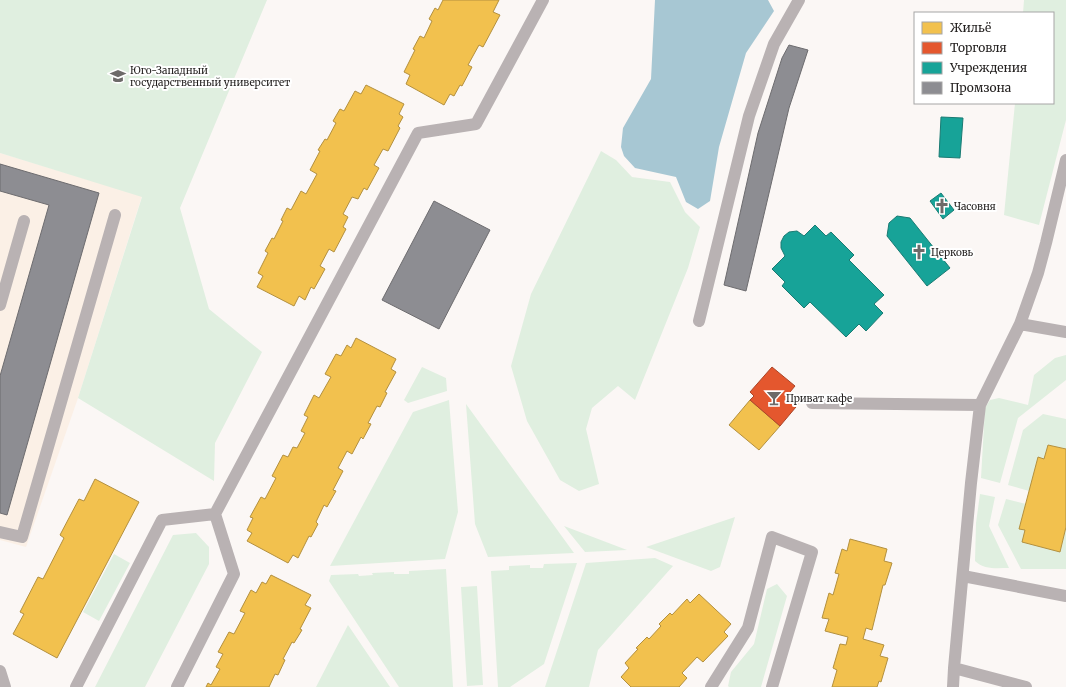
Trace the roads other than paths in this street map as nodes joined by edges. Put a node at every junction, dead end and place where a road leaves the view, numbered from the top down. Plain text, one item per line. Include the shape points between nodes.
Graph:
1 (543, 0) edge
2 (799, 0) edge
3 (1066, 160) edge
4 (115, 215) dead end
5 (24, 221) dead end
6 (0, 305) edge
7 (699, 321) dead end
8 (1020, 324) junction
9 (1066, 332) edge
10 (812, 403) dead end
11 (980, 405) junction
12 (215, 514) junction
13 (0, 532) edge
14 (962, 576) junction
15 (1066, 596) edge
16 (954, 668) junction
17 (0, 671) edge
18 (6, 687) edge
19 (76, 687) edge
20 (177, 687) edge
21 (711, 687) edge
22 (772, 687) edge
23 (953, 687) edge
24 (1026, 687) edge

1 - 12 lane via 476,124 418,133
2 - 7 lane via 774,44 749,116
3 - 8 lane via 1044,251
4 - 13 lane via 22,537
5 - 6 lane
8 - 9 lane
8 - 11 lane
10 - 11 lane
11 - 14 lane
12 - 19 lane via 162,520
12 - 20 lane via 234,574
14 - 15 lane
14 - 16 lane
16 - 23 lane
16 - 24 lane
17 - 18 lane
21 - 22 lane via 748,628 772,537 812,552

